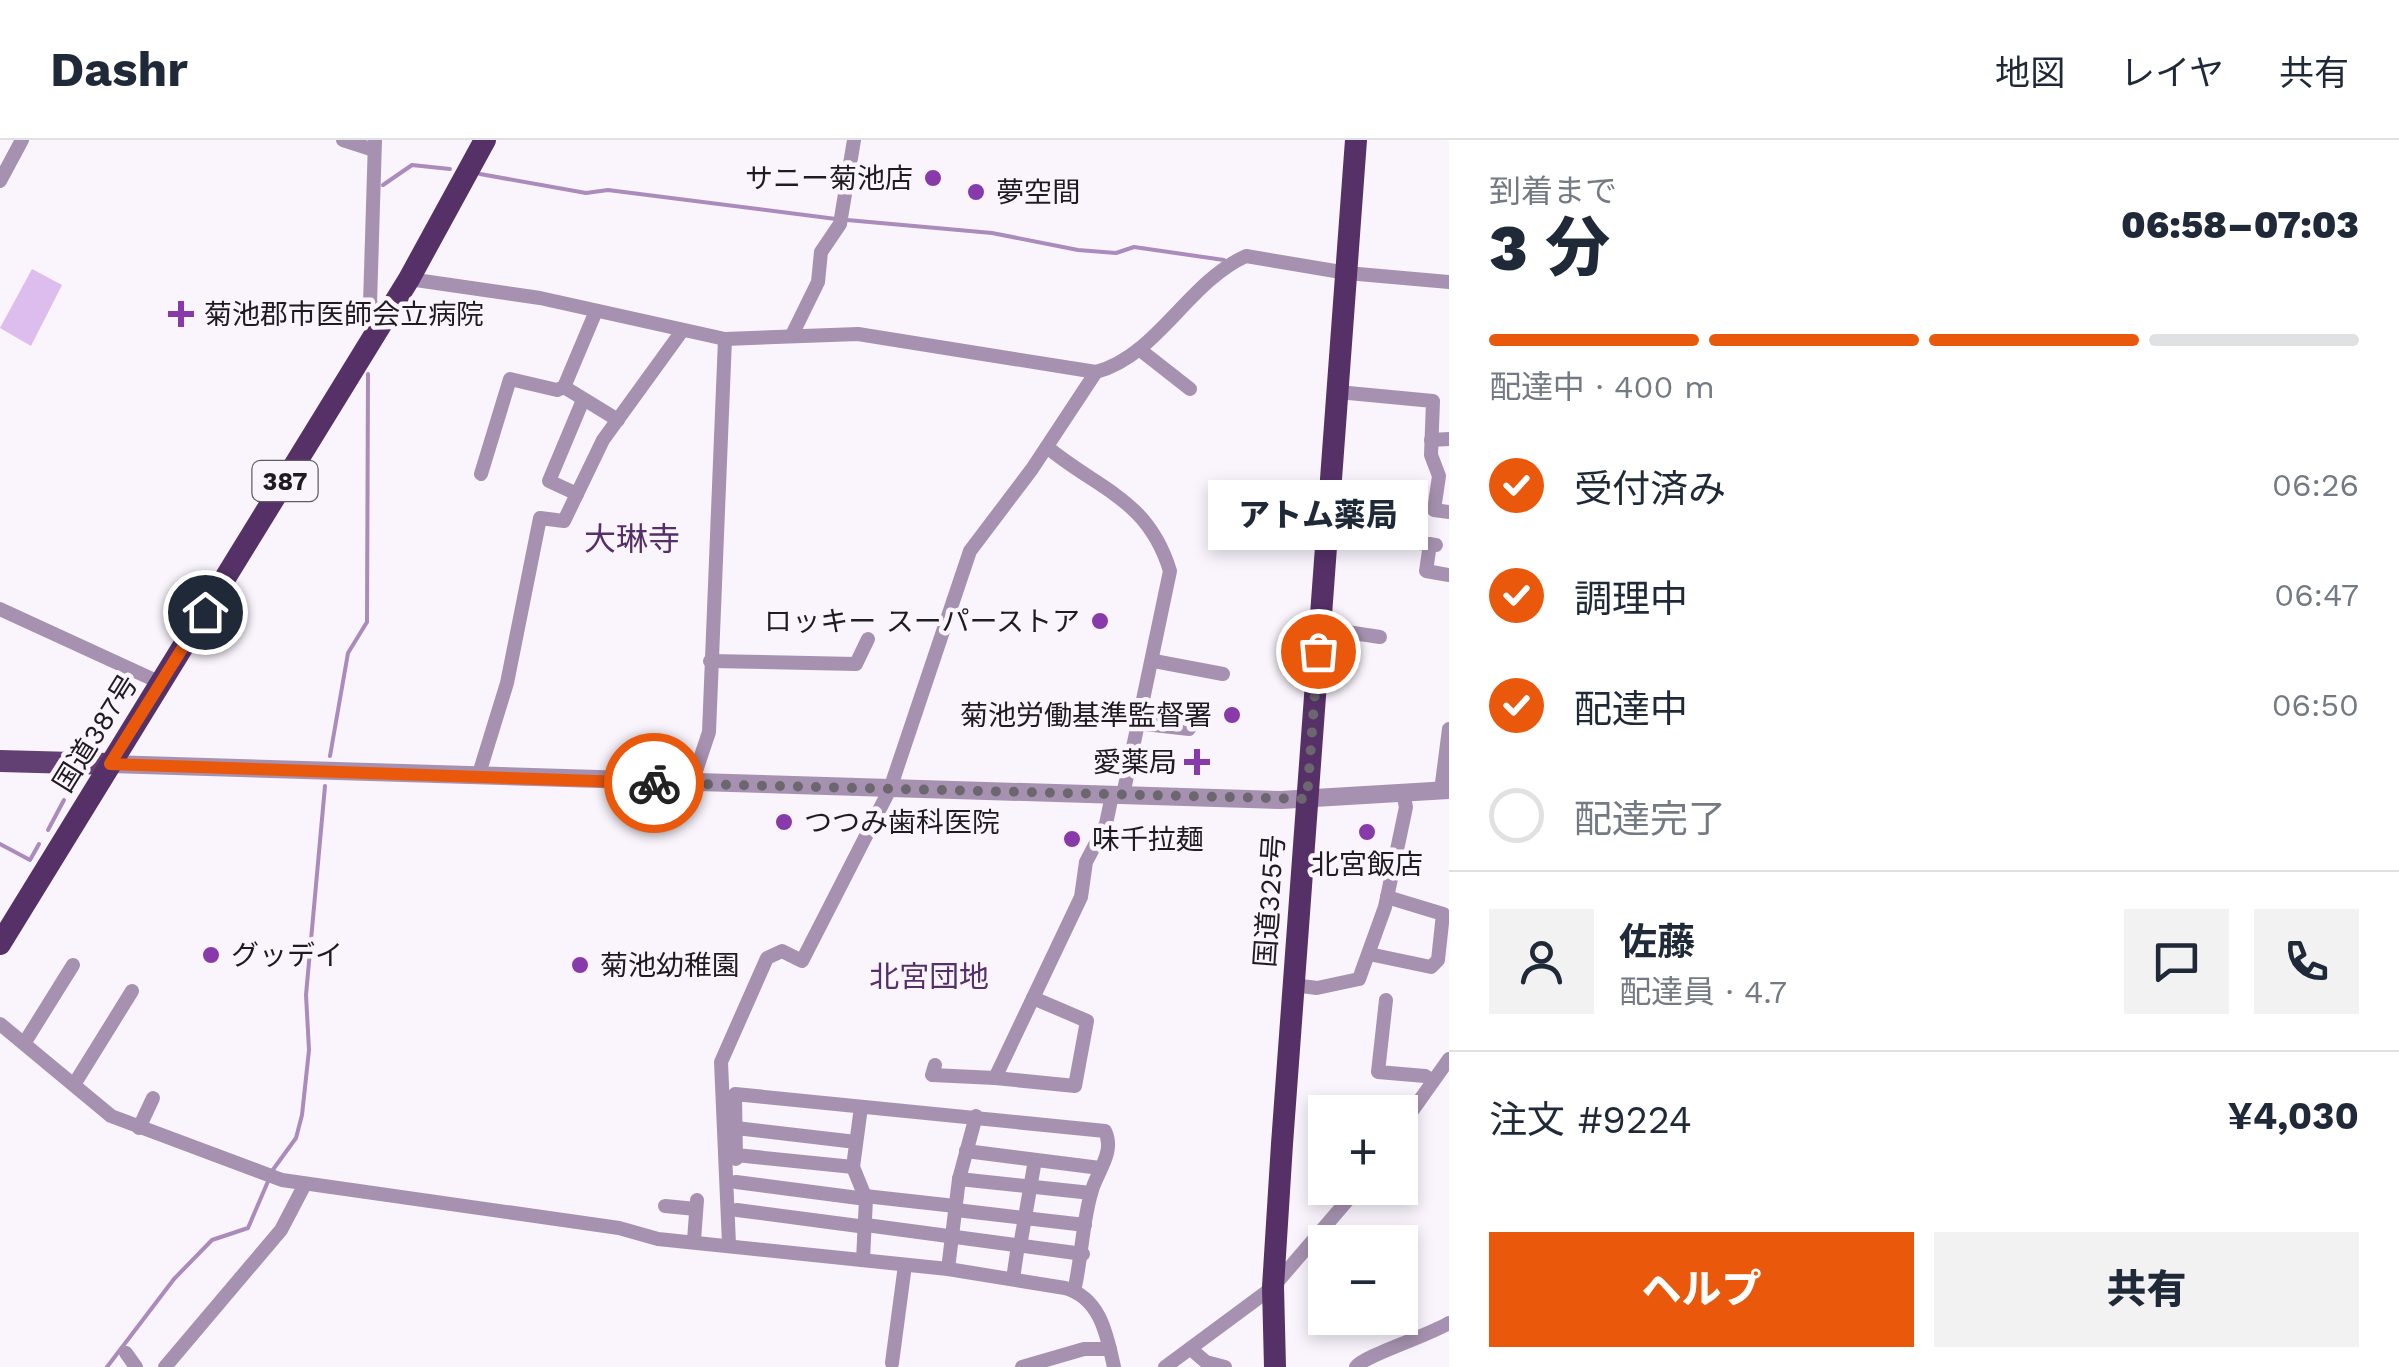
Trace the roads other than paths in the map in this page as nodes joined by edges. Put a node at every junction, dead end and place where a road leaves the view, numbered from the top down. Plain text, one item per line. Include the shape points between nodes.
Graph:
1 (22, 140) edge
2 (343, 140) edge
3 (484, 140) edge
4 (854, 140) edge
5 (1356, 140) edge
6 (375, 145) edge
7 (0, 181) edge
8 (1347, 273) junction
9 (408, 279) junction
10 (1449, 282) edge
11 (596, 311) junction
12 (385, 318) junction
13 (682, 331) junction
14 (792, 335) junction
15 (725, 339) junction
16 (1138, 349) junction
17 (1096, 372) junction
18 (564, 387) junction
19 (1190, 388) dead end
20 (1338, 392) junction
21 (583, 400) junction
22 (618, 420) junction
23 (1449, 439) edge
24 (1431, 440) junction
25 (1047, 447) junction
26 (481, 474) dead end
27 (577, 494) junction
28 (1449, 512) edge
29 (1327, 532) junction
30 (1449, 575) edge
31 (0, 609) edge
32 (1320, 628) junction
33 (1380, 637) dead end
34 (868, 639) dead end
35 (710, 661) junction
36 (1154, 661) junction
37 (1222, 674) dead end
38 (160, 684) junction
39 (1136, 723) junction
40 (1449, 728) edge
41 (1189, 729) dead end
42 (0, 761) edge
43 (110, 764) junction
44 (478, 777) junction
45 (692, 783) junction
46 (890, 789) junction
47 (1445, 790) edge
48 (1403, 793) junction
49 (1117, 795) junction
50 (1307, 799) junction
51 (1387, 897) junction
52 (0, 944) edge
53 (1369, 954) junction
54 (73, 965) dead end
55 (1294, 985) junction
56 (132, 991) dead end
57 (1032, 998) junction
58 (1386, 1000) dead end
59 (0, 1024) edge
60 (25, 1042) junction
61 (1449, 1059) edge
62 (933, 1075) dead end
63 (995, 1078) junction
64 (1433, 1081) junction
65 (75, 1083) junction
66 (153, 1098) dead end
67 (1418, 1102) edge
68 (861, 1107) junction
69 (976, 1116) junction
70 (138, 1128) junction
71 (736, 1128) junction
72 (856, 1142) junction
73 (966, 1151) junction
74 (736, 1156) junction
75 (1035, 1160) junction
76 (853, 1167) junction
77 (1100, 1168) junction
78 (959, 1179) junction
79 (736, 1182) junction
80 (304, 1186) junction
81 (1031, 1186) junction
82 (1091, 1193) junction
83 (866, 1198) junction
84 (1343, 1205) edge
85 (665, 1206) dead end
86 (956, 1208) junction
87 (736, 1210) junction
88 (1023, 1219) junction
89 (1085, 1225) junction
90 (866, 1226) junction
91 (953, 1236) junction
92 (694, 1240) junction
93 (733, 1245) junction
94 (1019, 1246) junction
95 (1082, 1254) junction
96 (863, 1260) junction
97 (906, 1265) junction
98 (948, 1269) junction
99 (1013, 1279) junction
100 (1273, 1286) junction
101 (1074, 1291) junction
102 (1449, 1323) edge
103 (1110, 1349) junction
104 (1192, 1350) junction
105 (126, 1353) dead end
106 (892, 1363) dead end
107 (136, 1367) edge
108 (165, 1367) edge
109 (1022, 1367) edge
110 (1114, 1367) edge
111 (1165, 1367) edge
112 (1225, 1367) edge
113 (1275, 1367) edge
114 (1356, 1367) edge

1 - 7 street
2 - 6 street
3 - 9 highway, 国道387号 / 387
4 - 14 street via 840,224 821,252 818,282
5 - 8 highway, 国道325号
6 - 12 street via 370,304
8 - 10 street
8 - 16 street via 1246,256 1208,280
8 - 20 highway, 国道325号
9 - 11 street
9 - 12 highway, 国道387号 / 387
11 - 13 street
11 - 18 street
12 - 38 highway, 国道387号 / 387
13 - 15 street
13 - 22 street
14 - 15 street
14 - 17 street via 858,334
15 - 35 street
16 - 17 street
16 - 19 street
17 - 25 street
18 - 21 street
18 - 26 street via 510,379
20 - 24 street via 1433,401
20 - 29 highway, 国道325号
21 - 22 street
21 - 27 street via 549,482
22 - 27 street
23 - 24 street
24 - 28 street via 1439,476 1434,510
25 - 36 street via 1115,490 1160,540 1170,571
25 - 46 street via 970,551
27 - 44 street via 564,521 540,518 506,683
29 - 30 street via 1433,545 1426,571
29 - 32 highway, 国道325号
31 - 38 street
32 - 33 street
32 - 50 highway, 国道325号
34 - 35 street via 856,664
35 - 45 street via 709,732
36 - 37 street
36 - 39 street
38 - 43 highway, 国道387号 / 387
39 - 41 street
39 - 49 street
40 - 47 street
42 - 43 main road
43 - 44 street
43 - 52 highway, 国道387号 / 387
44 - 45 street
45 - 46 street
46 - 49 street
46 - 93 street via 802,960 782,951 767,958 722,1062
47 - 48 street
48 - 50 street
48 - 51 street via 1406,807
49 - 50 street
49 - 57 street via 1086,862 1081,897
50 - 55 highway, 国道325号
51 - 53 street
51 - 53 street via 1443,914 1438,960 1432,968
53 - 55 street via 1352,984
54 - 60 street
55 - 100 highway, 国道325号
56 - 65 street
57 - 63 street
57 - 63 street via 1087,1021 1076,1086
58 - 64 street via 1378,1072
59 - 60 street
60 - 65 street
61 - 64 street
62 - 63 street
64 - 67 street
65 - 70 street via 111,1116
66 - 70 street
68 - 69 street
68 - 71 street via 735,1094
68 - 72 street
69 - 73 street
69 - 77 street via 1106,1132 1110,1141
70 - 80 street
71 - 72 street
71 - 74 street
72 - 76 street
73 - 75 street
73 - 78 street
74 - 76 street
74 - 79 street
75 - 77 street
75 - 81 street
76 - 83 street
77 - 82 street
78 - 81 street
78 - 86 street
79 - 83 street
79 - 87 street
80 - 92 street
80 - 108 street via 281,1230
81 - 82 street
81 - 88 street
82 - 89 street
83 - 86 street
83 - 90 street
84 - 100 street
85 - 92 street via 696,1205
86 - 88 street
86 - 91 street
87 - 90 street
87 - 93 street
88 - 89 street
88 - 94 street
89 - 95 street
90 - 91 street
90 - 96 street
91 - 94 street
91 - 98 street
92 - 93 street
93 - 96 street
94 - 95 street
94 - 99 street
95 - 101 street
96 - 97 street
97 - 98 street
97 - 106 street
98 - 99 street
99 - 101 street
100 - 104 street
100 - 113 highway, 国道325号
101 - 103 street via 1098,1313
102 - 114 street via 1411,1344 1364,1356
103 - 109 street
103 - 110 street
104 - 111 street
104 - 112 street
105 - 107 street

